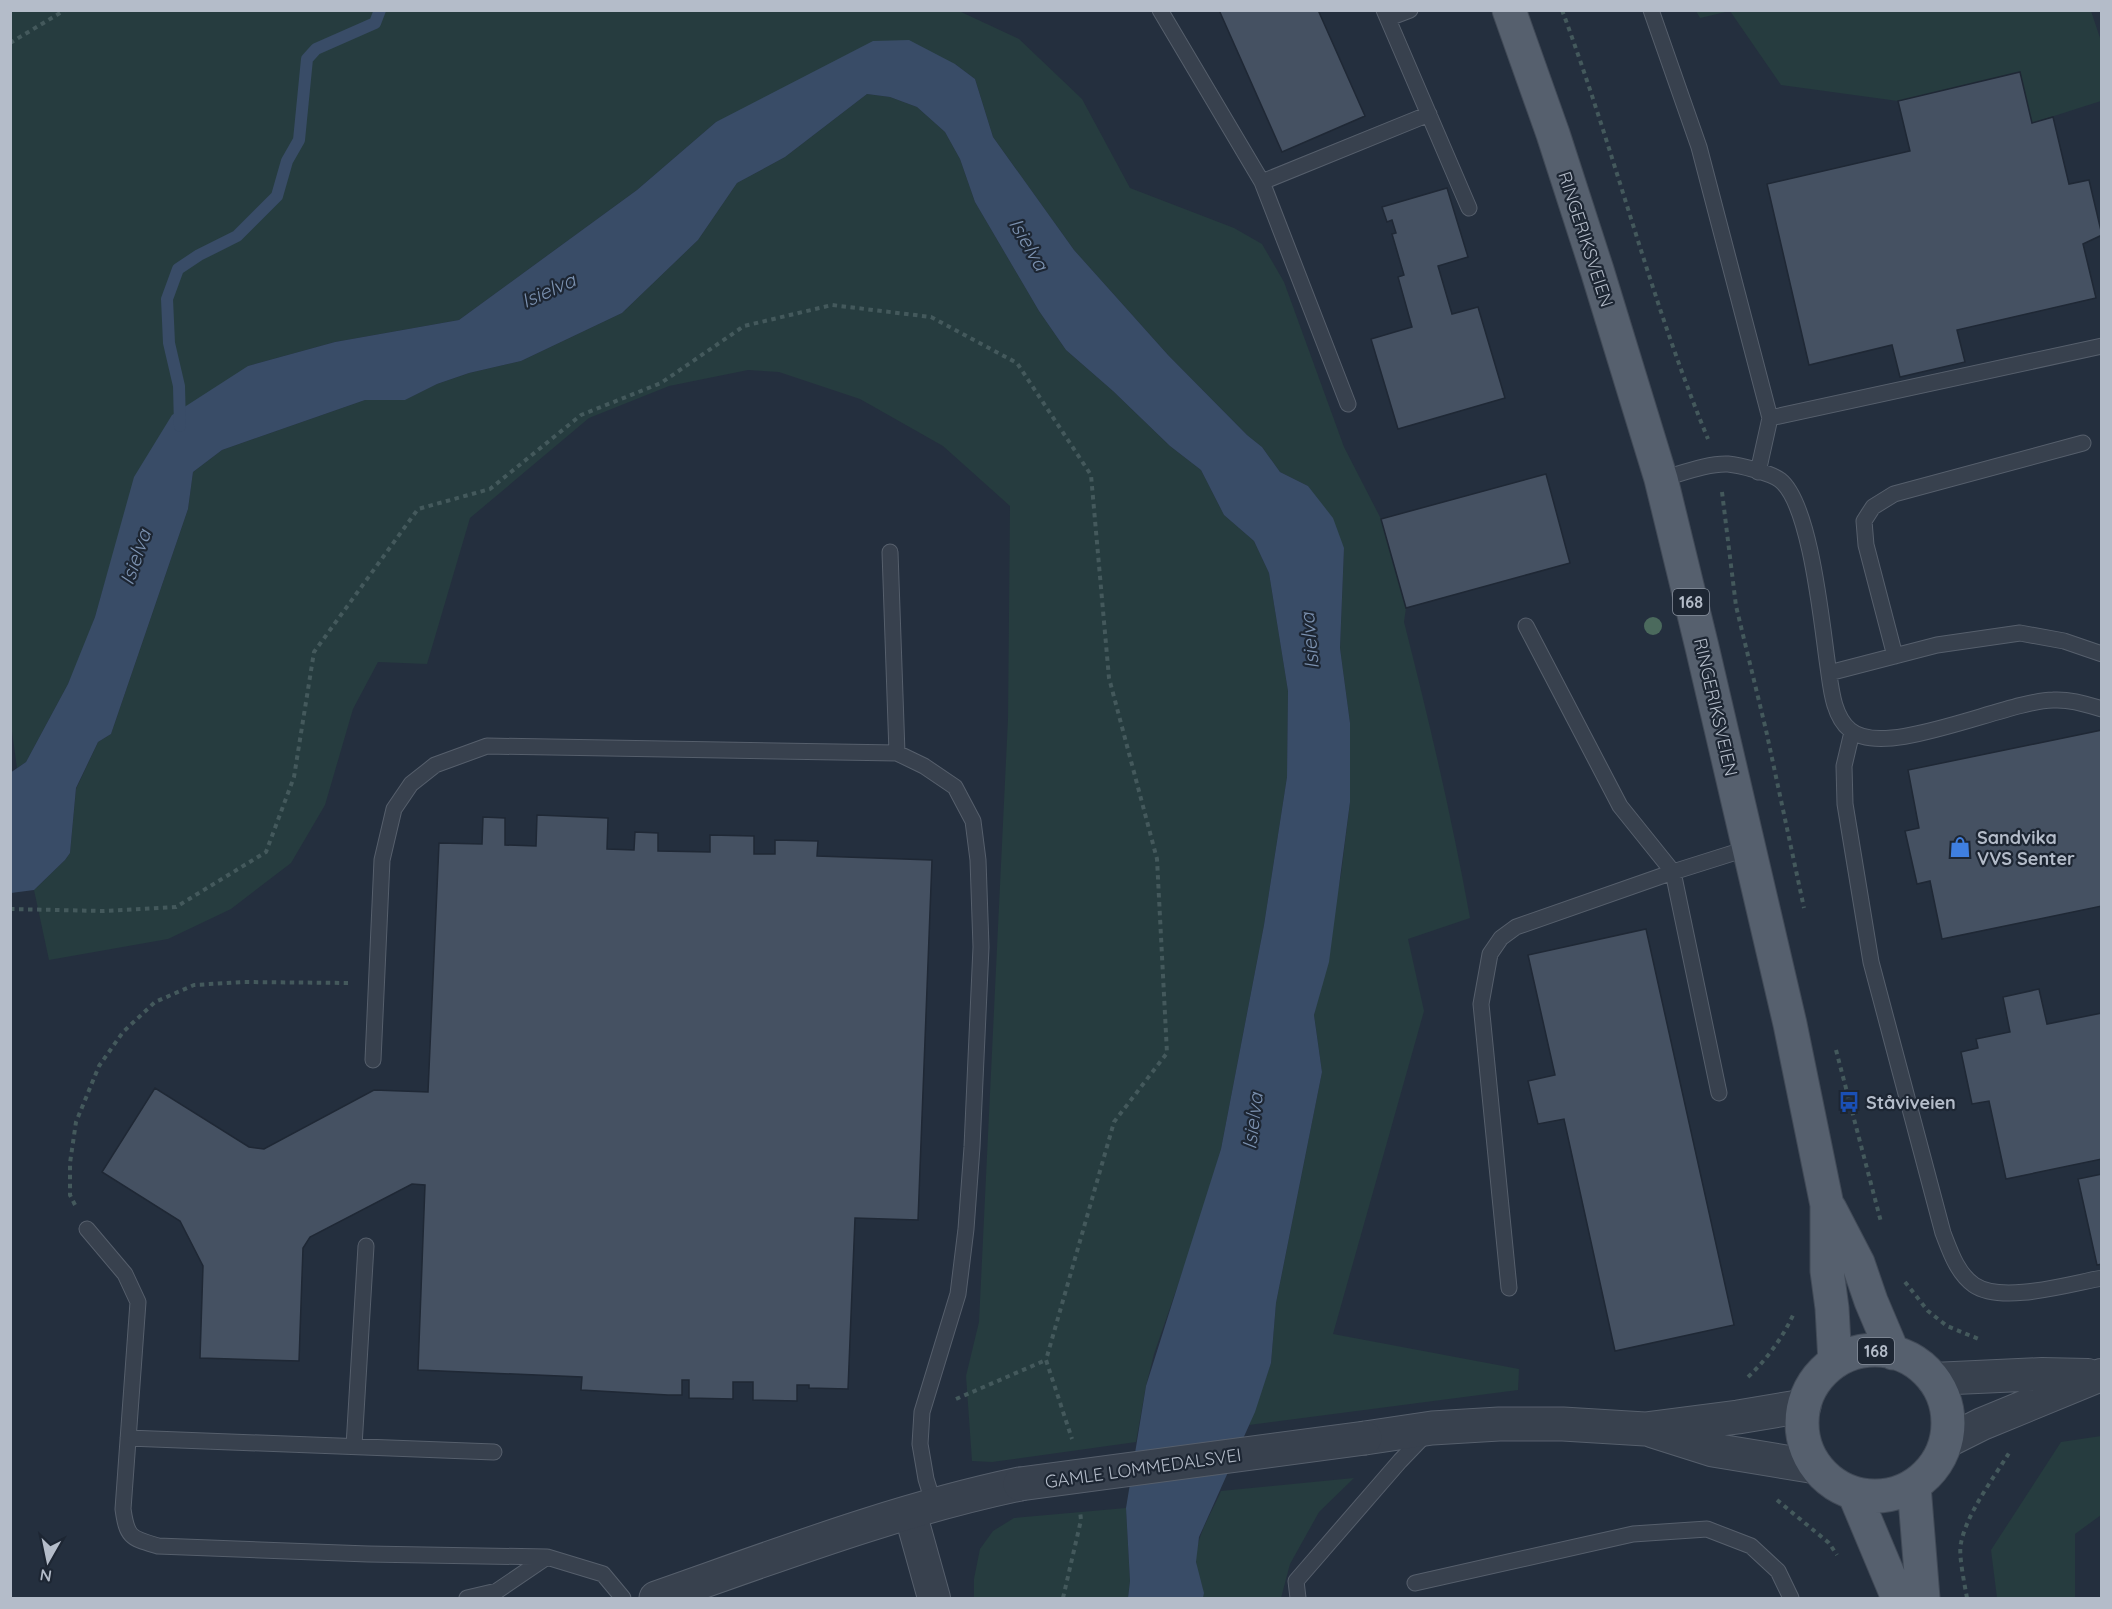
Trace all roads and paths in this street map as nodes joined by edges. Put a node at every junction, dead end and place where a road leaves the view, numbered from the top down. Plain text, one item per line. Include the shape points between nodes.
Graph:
1 (65, 10) edge
2 (1160, 10) edge
3 (1410, 10) edge
4 (1509, 10) edge
5 (1651, 10) edge
6 (1387, 14) edge
7 (10, 43) edge
8 (1429, 114) junction
9 (1262, 182) junction
10 (1469, 208) dead end
11 (2102, 346) edge
12 (1348, 404) dead end
13 (1770, 418) junction
14 (2084, 443) dead end
15 (1758, 472) junction
16 (1661, 479) junction
17 (890, 552) dead end
18 (1526, 626) dead end
19 (2102, 654) edge
20 (1895, 656) junction
21 (1829, 673) junction
22 (2102, 710) edge
23 (1852, 732) junction
24 (897, 753) junction
25 (1749, 848) junction
26 (1673, 872) junction
27 (376, 983) junction
28 (373, 1060) dead end
29 (1719, 1093) dead end
30 (1827, 1205) junction
31 (87, 1229) joint
32 (366, 1246) dead end
33 (1901, 1276) dead end
34 (2102, 1278) edge
35 (1509, 1288) dead end
36 (1797, 1306) dead end
37 (1984, 1342) dead end
38 (1893, 1353) junction
39 (1046, 1360) dead end
40 (1835, 1362) junction
41 (2101, 1375) edge
42 (1933, 1378) junction
43 (1742, 1384) dead end
44 (1804, 1406) junction
45 (922, 1412) junction
46 (1432, 1428) junction
47 (1645, 1429) junction
48 (128, 1438) junction
49 (1946, 1442) junction
50 (354, 1446) junction
51 (494, 1452) dead end
52 (2010, 1452) dead end
53 (1816, 1467) junction
54 (1914, 1486) junction
55 (1854, 1493) junction
56 (1776, 1500) dead end
57 (922, 1509) junction
58 (548, 1557) junction
59 (1841, 1560) dead end
60 (1415, 1583) dead end
61 (467, 1599) edge
62 (622, 1599) edge
63 (656, 1599) edge
64 (934, 1599) edge
65 (1298, 1599) edge
66 (1791, 1599) edge
67 (1898, 1599) edge
68 (1923, 1599) edge
69 (1967, 1599) edge

1 - 7 path
2 - 9 lane
3 - 6 lane
4 - 16 main road, RINGERIKSVEIEN / 168 via 1590,247
5 - 13 lane via 1699,147
6 - 8 lane
8 - 9 lane
8 - 10 lane
9 - 12 lane
11 - 13 lane
13 - 15 lane
14 - 20 lane via 1894,494 1873,507 1864,521 1866,545
15 - 16 lane via 1726,464
15 - 21 lane via 1782,481 1794,499 1812,566
16 - 25 main road, RINGERIKSVEIEN / 168
17 - 24 lane
18 - 26 lane via 1620,806
19 - 20 lane via 2064,641 2020,633 1937,645
20 - 21 lane
21 - 23 lane via 1840,721
22 - 23 lane via 2078,701 2051,700 1899,739 1870,739
23 - 34 lane via 1844,766 1845,804 1871,962 1954,1262 1973,1284 1990,1292 2028,1293
24 - 27 lane via 487,746 435,765 411,784 394,809 382,860
24 - 45 lane via 955,787 973,821 978,860 981,947 972,1147 958,1294
25 - 26 lane
25 - 30 main road, RINGERIKSVEIEN / 168
26 - 29 lane
26 - 35 lane via 1516,927 1501,938 1490,954 1481,1004
27 - 28 lane
27 - 31 path via 194,985 155,1002 123,1032 99,1066 76,1122 70,1194
30 - 38 main road, RINGERIKSVEIEN / 168 via 1858,1263
30 - 40 main road, RINGERIKSVEIEN / 168 via 1827,1271
31 - 48 lane via 125,1274 138,1302
32 - 50 lane
33 - 37 path via 1928,1311 1947,1326
36 - 43 path via 1771,1352
38 - 40 main road, 168 via 1863,1351
38 - 42 main road, 168 via 1909,1359
39 - 45 path
40 - 44 main road, 168 via 1821,1374
41 - 42 street
41 - 49 street
42 - 49 main road, 168 via 1944,1398
44 - 47 street, GAMLE LOMMEDALSVEI
44 - 53 main road, 168 via 1803,1438
45 - 57 lane via 920,1444 926,1479
46 - 47 street, GAMLE LOMMEDALSVEI via 1531,1424
46 - 57 street, GAMLE LOMMEDALSVEI, bridge via 1020,1484
46 - 65 lane via 1296,1581
47 - 53 street, GAMLE LOMMEDALSVEI via 1713,1450
48 - 50 lane
48 - 58 lane via 123,1509 126,1529 137,1540 158,1546
49 - 54 main road, 168 via 1939,1460
50 - 51 lane
52 - 69 path via 1984,1492 1960,1545
53 - 55 main road, 168 via 1839,1487
54 - 55 main road, 168 via 1894,1494
54 - 68 main road
55 - 67 main road
56 - 59 path via 1829,1543
57 - 63 street, GAMLE LOMMEDALSVEI
57 - 64 street
58 - 61 lane via 497,1591
58 - 62 lane via 603,1574
60 - 66 lane via 1633,1534 1707,1529 1751,1546 1778,1571

